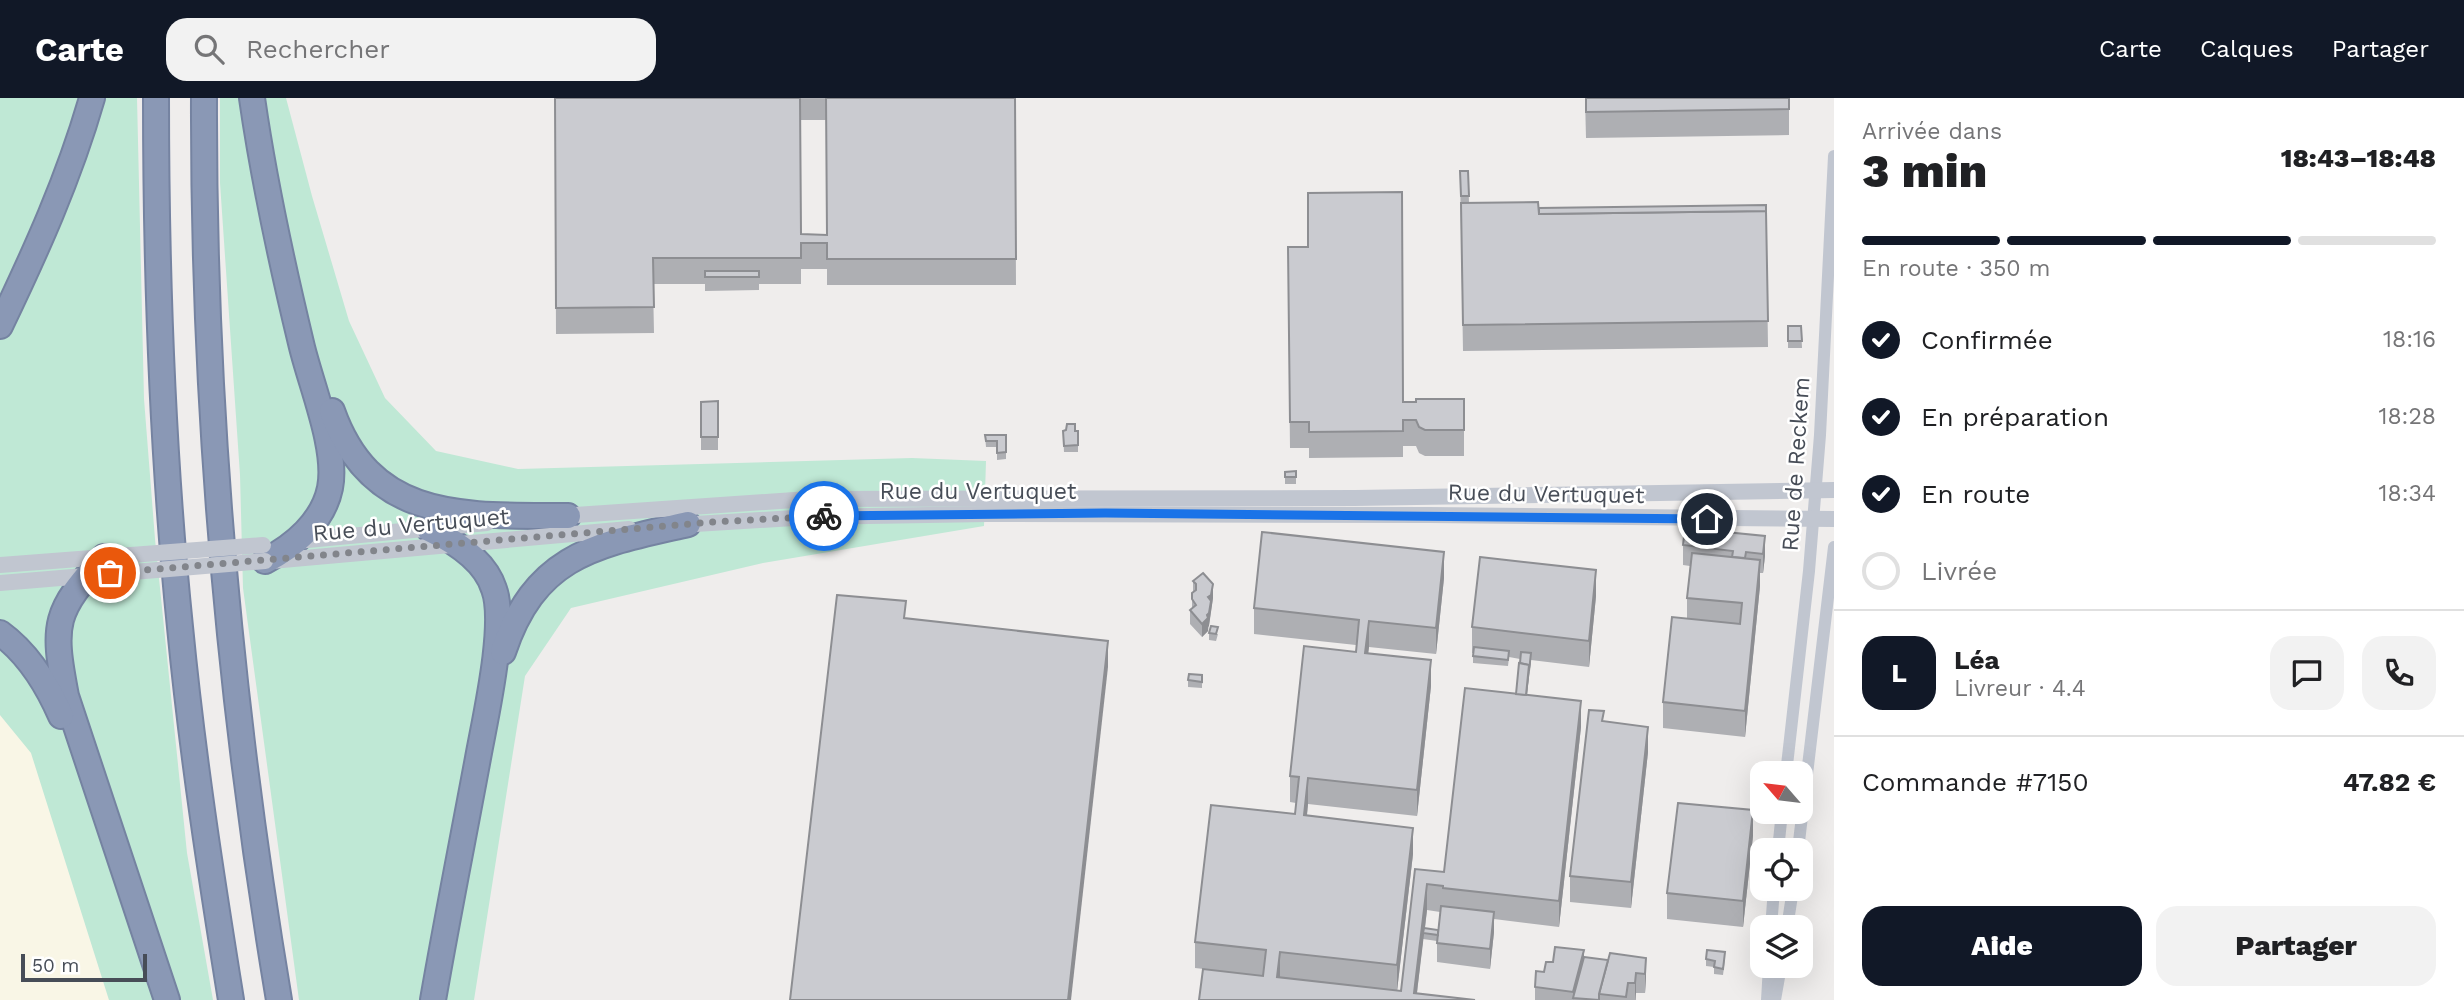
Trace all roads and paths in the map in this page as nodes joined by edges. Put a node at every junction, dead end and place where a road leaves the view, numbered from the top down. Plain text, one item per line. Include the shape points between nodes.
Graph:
1 (93, 98) edge
2 (156, 98) edge
3 (204, 98) edge
4 (252, 98) edge
5 (1834, 156) edge
6 (294, 310) junction
7 (0, 326) edge
8 (1815, 490) junction
9 (1834, 491) edge
10 (568, 516) junction
11 (1813, 519) junction
12 (1834, 519) edge
13 (688, 524) junction
14 (429, 529) junction
15 (296, 541) junction
16 (455, 544) junction
17 (1834, 547) edge
18 (264, 553) junction
19 (132, 563) junction
20 (0, 565) edge
21 (96, 566) junction
22 (0, 583) edge
23 (0, 633) edge
24 (488, 699) junction
25 (1787, 761) edge
26 (96, 792) junction
27 (1799, 838) edge
28 (1768, 978) edge
29 (1779, 978) edge
30 (167, 1000) edge
31 (231, 1000) edge
32 (279, 1000) edge
33 (433, 1000) edge
34 (1767, 1000) edge
35 (1775, 1000) edge

1 - 7 highway via 51,216
2 - 31 highway via 159,304 173,545 194,752
3 - 32 highway via 209,365 225,586 249,806
4 - 6 highway via 265,189
5 - 8 street, Rue de Reckem
6 - 10 highway via 348,449 382,483 409,499 455,512
6 - 15 highway via 325,431 331,475 323,508
8 - 9 street, Rue du Vertuquet
8 - 10 street, Rue du Vertuquet via 1355,498 810,499
8 - 11 street, Rue de Reckem
10 - 14 street, Rue du Vertuquet
11 - 12 street, Rue du Vertuquet
11 - 13 street, Rue du Vertuquet via 986,514 810,516
11 - 25 street, Rue de Reckem
13 - 16 street, Rue du Vertuquet
13 - 24 highway via 604,545 551,573 531,593 516,618
14 - 15 street, Rue du Vertuquet
14 - 16 highway
15 - 18 highway
16 - 18 street, Rue du Vertuquet
16 - 24 highway via 481,566 497,596
17 - 27 street, Rue de Reckem
18 - 19 street, Rue du Vertuquet, bridge
19 - 21 street, Rue du Vertuquet
19 - 21 street, Rue du Vertuquet
20 - 21 street, Rue du Vertuquet
21 - 22 street, Rue du Vertuquet
21 - 26 highway via 60,616 57,651
23 - 26 highway via 38,672
24 - 33 highway
26 - 30 highway
28 - 34 street
29 - 35 street

